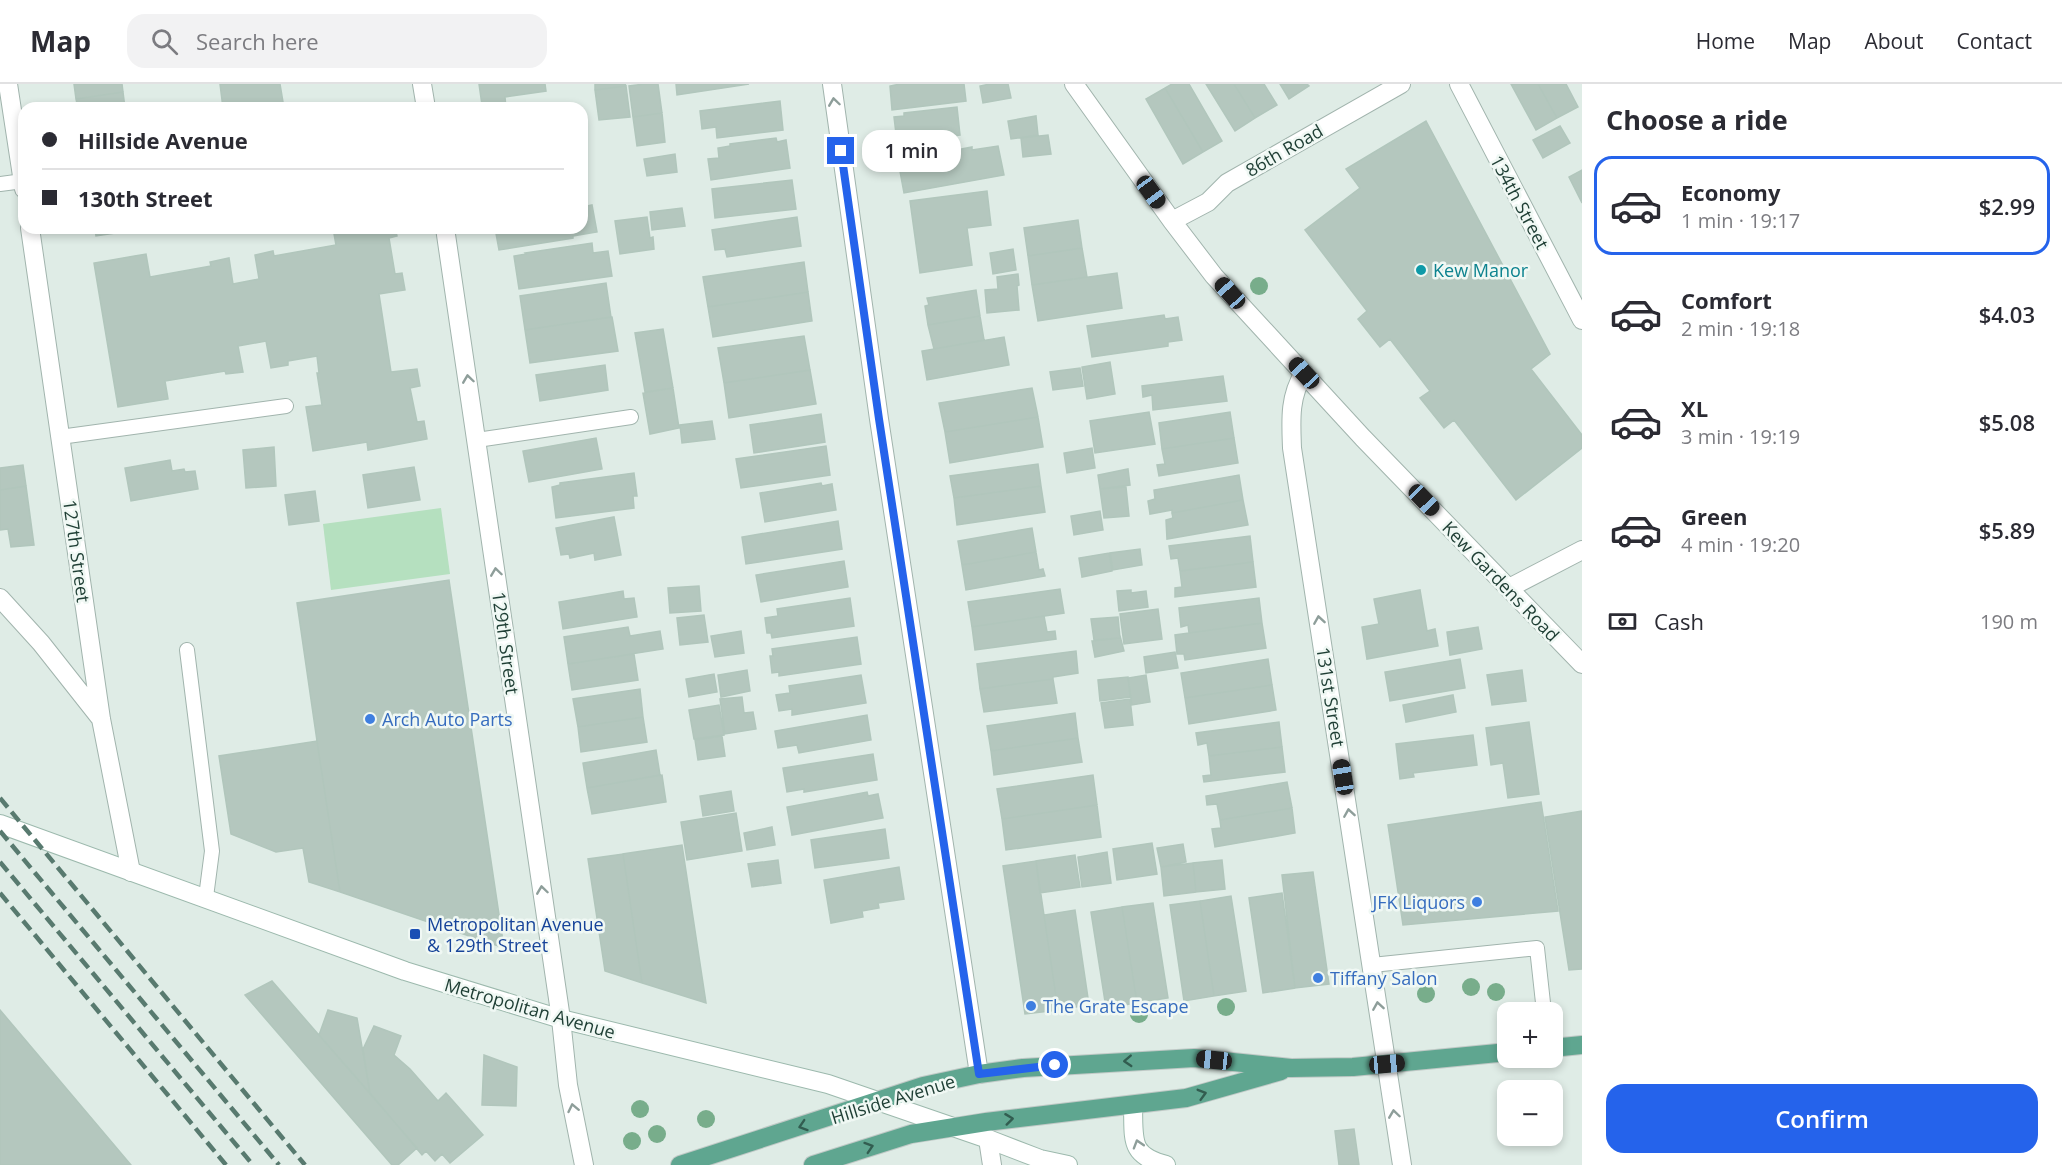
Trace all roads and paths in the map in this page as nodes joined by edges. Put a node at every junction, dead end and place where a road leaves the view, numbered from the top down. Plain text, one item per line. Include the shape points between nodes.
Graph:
1 (9, 84) edge
2 (422, 84) edge
3 (832, 84) edge
4 (1074, 84) edge
5 (1401, 84) edge
6 (1459, 84) edge
7 (425, 102) edge
8 (18, 149) edge
9 (0, 184) edge
10 (18, 185) edge
11 (1172, 221) junction
12 (31, 234) edge
13 (446, 234) edge
14 (1582, 320) edge
15 (1304, 373) junction
16 (286, 406) dead end
17 (631, 417) dead end
18 (60, 437) junction
19 (477, 440) junction
20 (1582, 550) edge
21 (1509, 588) junction
22 (0, 598) edge
23 (187, 650) dead end
24 (1582, 664) edge
25 (101, 719) junction
26 (0, 824) edge
27 (132, 872) junction
28 (206, 897) junction
29 (1372, 965) junction
30 (1543, 1002) edge
31 (561, 1019) junction
32 (1582, 1045) edge
33 (1563, 1047) edge
34 (1497, 1053) edge
35 (1387, 1064) junction
36 (1291, 1068) junction
37 (979, 1074) junction
38 (879, 1102) junction
39 (1133, 1106) junction
40 (951, 1127) junction
41 (988, 1139) junction
42 (584, 1165) edge
43 (680, 1165) edge
44 (813, 1165) edge
45 (992, 1165) edge
46 (1068, 1165) edge
47 (1166, 1165) edge
48 (1402, 1165) edge

1 - 8 street
2 - 7 street
37 -> 3 street
4 - 11 street, Kew Gardens Road
5 - 11 street, 86th Road via 1227,183 1208,202
6 - 14 street, 134th Street
9 - 10 lane
11 - 15 street, Kew Gardens Road via 1214,276
12 - 18 street, 127th Street
19 -> 13 street, 129th Street
15 - 21 street, Kew Gardens Road
29 -> 15 street, 131st Street via 1292,448 1292,404
16 - 18 lane
17 - 19 lane
18 - 25 street, 127th Street
31 -> 19 street, 129th Street
20 - 21 street
21 - 24 street, Kew Gardens Road
22 - 25 street
23 - 28 lane via 212,851
25 - 27 street, 127th Street
26 - 27 street, Metropolitan Avenue
27 - 28 street, Metropolitan Avenue
28 - 31 street, Metropolitan Avenue via 405,972
29 - 30 lane via 1537,948
35 -> 29 street, 131st Street
31 - 38 street, Metropolitan Avenue via 828,1084
42 -> 31 street, 129th Street via 568,1085
32 - 33 main road
34 - 35 main road, Hillside Avenue
35 - 36 main road, Hillside Avenue
48 -> 35 street, 131st Street
36 -> 37 main road, Hillside Avenue via 1194,1058
39 -> 36 main road, Hillside Avenue via 1186,1098
37 - 38 main road, Hillside Avenue via 923,1086
38 - 40 street, Metropolitan Avenue
38 -> 43 main road, Hillside Avenue
40 -> 39 main road, Hillside Avenue
47 -> 39 street via 1140,1154
40 - 41 street, Metropolitan Avenue
44 -> 40 main road, Hillside Avenue via 911,1134
41 - 45 street
41 - 46 street, Metropolitan Avenue

